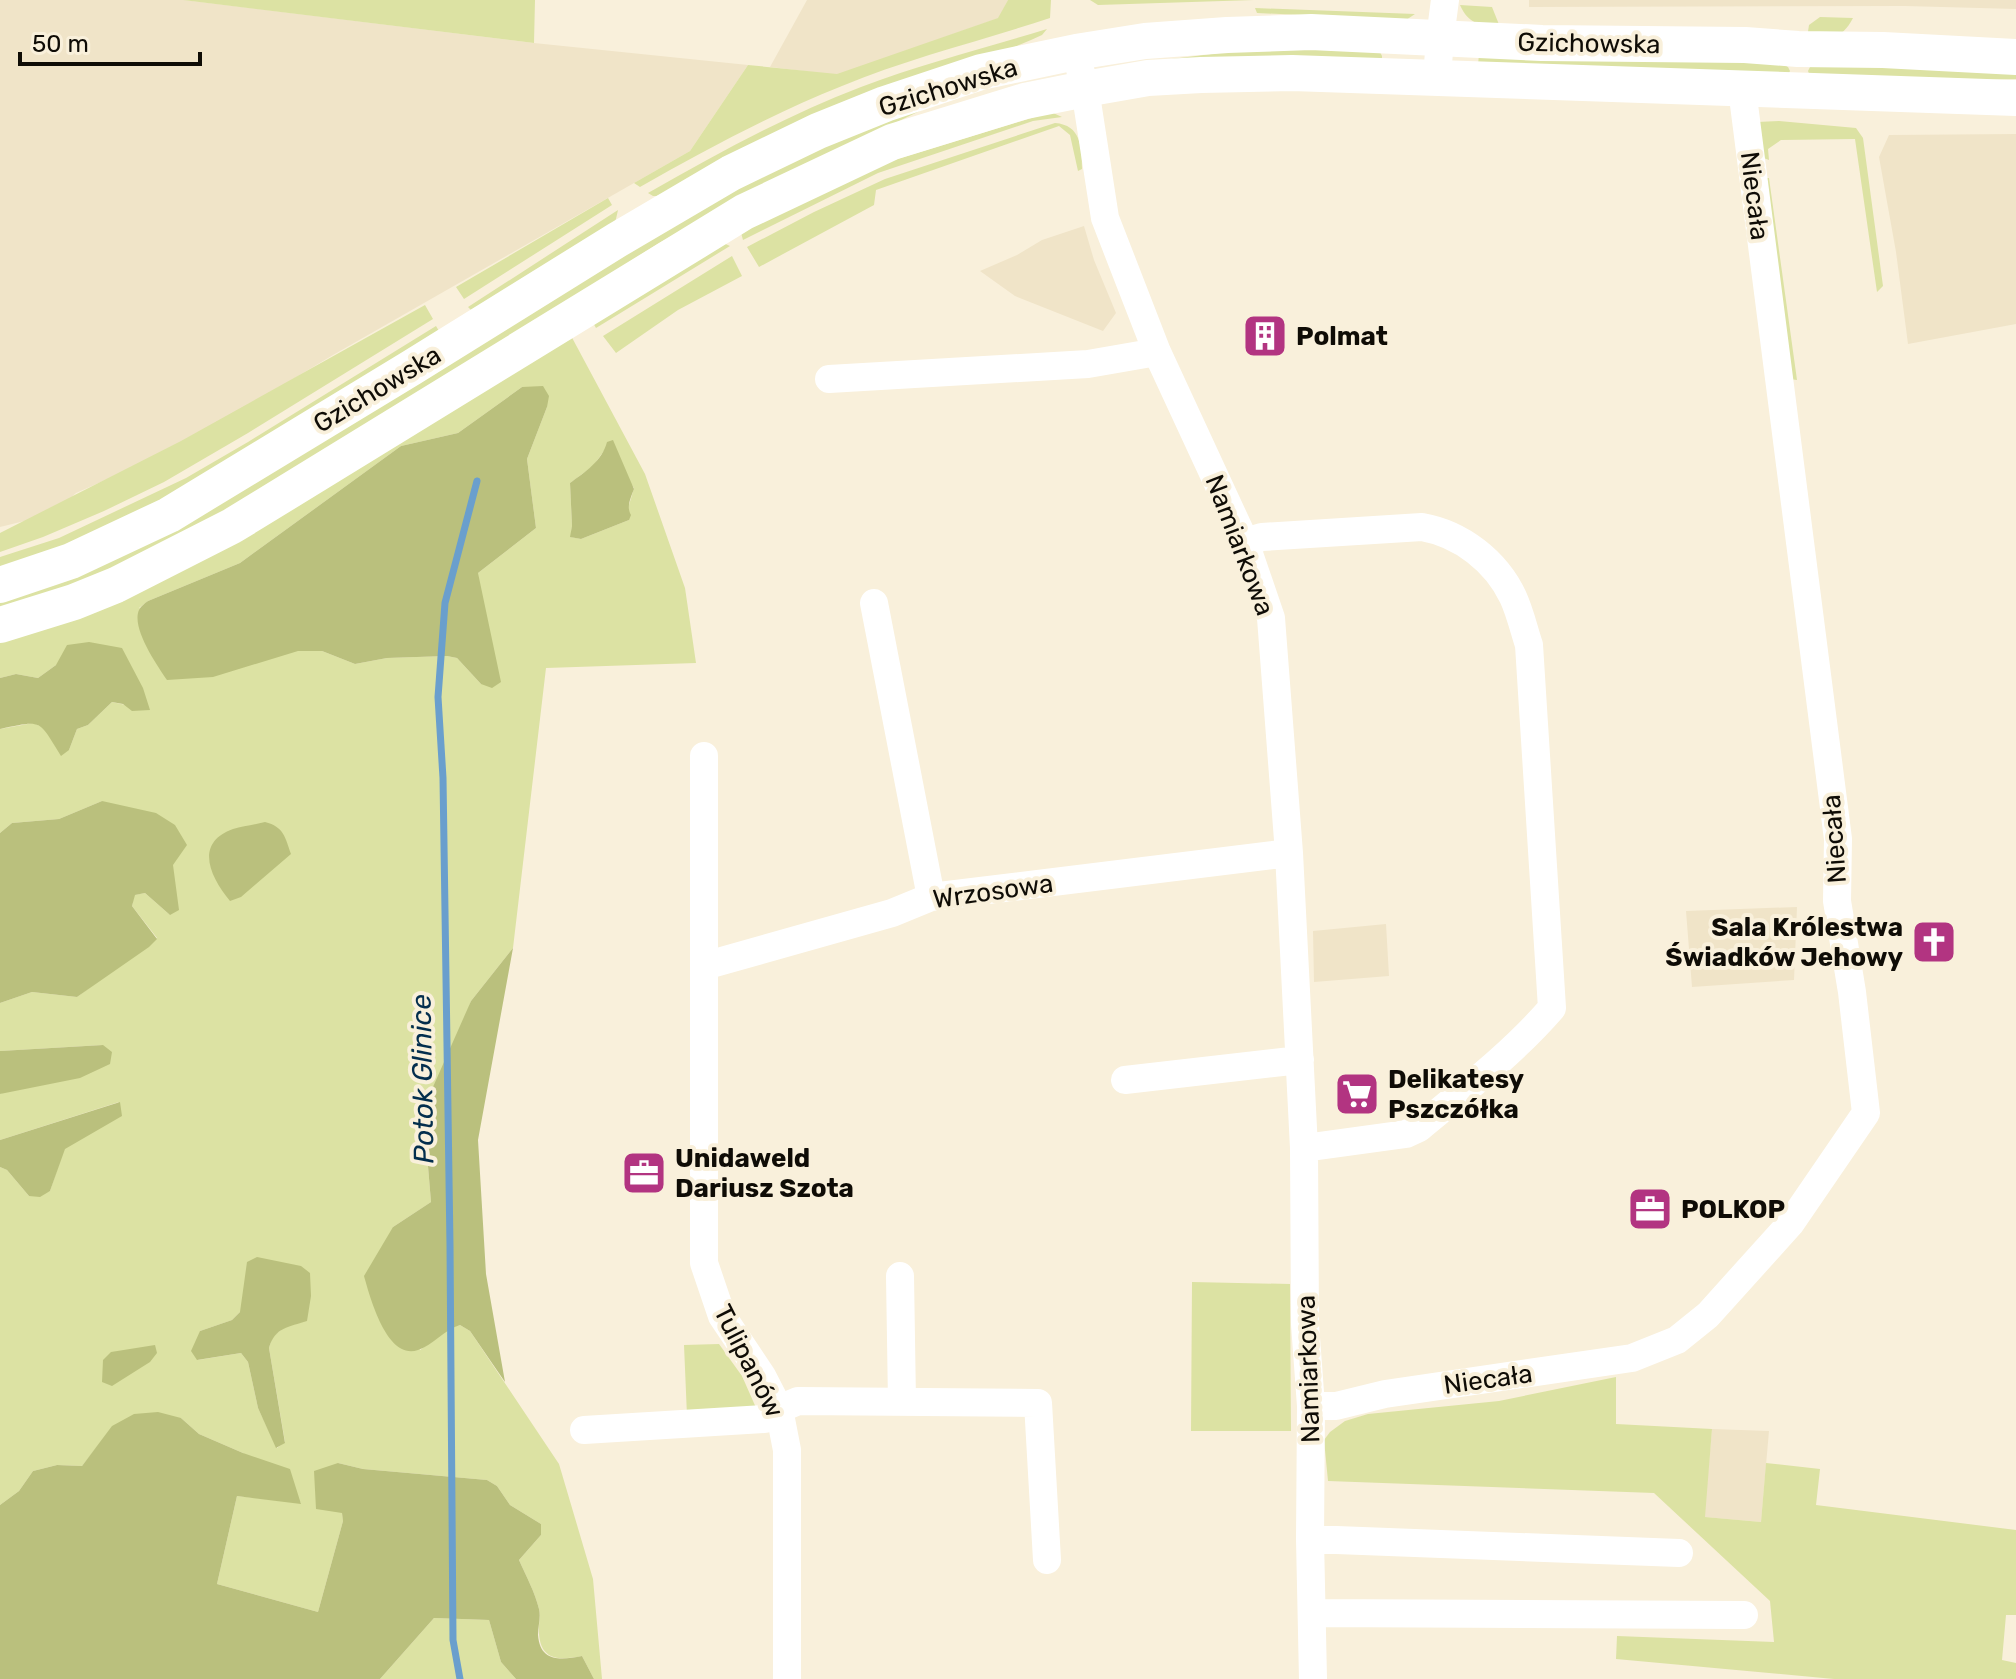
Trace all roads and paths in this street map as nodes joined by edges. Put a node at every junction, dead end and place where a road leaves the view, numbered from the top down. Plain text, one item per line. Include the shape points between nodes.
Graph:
1 (1445, 0) edge
2 (1440, 38) junction
3 (1076, 52) junction
4 (2016, 57) edge
5 (1437, 78) junction
6 (1085, 89) junction
7 (1742, 89) junction
8 (2016, 98) edge
9 (1157, 352) junction
10 (829, 379) dead end
11 (1245, 542) junction
12 (0, 585) edge
13 (874, 603) dead end
14 (0, 625) edge
15 (704, 756) dead end
16 (1289, 853) junction
17 (931, 897) junction
18 (704, 966) junction
19 (1300, 1060) junction
20 (1125, 1080) dead end
21 (1304, 1148) junction
22 (900, 1276) dead end
23 (902, 1402) junction
24 (1311, 1406) junction
25 (779, 1409) junction
26 (584, 1430) dead end
27 (1310, 1539) junction
28 (1679, 1553) dead end
29 (1047, 1560) dead end
30 (1312, 1613) junction
31 (1744, 1615) dead end
32 (787, 1679) edge
33 (1313, 1679) edge

1 - 2 street
2 - 3 street, Gzichowska via 1311,32 1145,41
2 - 4 street, Gzichowska
2 - 5 street
3 - 6 street, Namiarkowa
3 - 12 street, Gzichowska via 981,72 885,104 731,173 169,515 71,561
5 - 6 street, Gzichowska via 1201,75
5 - 7 street, Gzichowska
6 - 9 street, Namiarkowa via 1105,218
6 - 14 street, Gzichowska via 1025,101 892,142 744,212 232,526 116,585
7 - 8 street, Gzichowska
7 - 24 street, Niecała via 1838,839 1837,901 1866,1113 1790,1224 1708,1315 1677,1340 1632,1358
9 - 10 street via 1088,364
9 - 11 street, Namiarkowa
11 - 16 street, Namiarkowa via 1271,618
11 - 21 street via 1320,533 1437,530 1489,562 1512,596 1529,645 1552,1008 1508,1054 1419,1128
13 - 17 street
15 - 18 street, Tulipanów
16 - 17 street, Wrzosowa
16 - 19 street, Namiarkowa
17 - 18 street, Wrzosowa
18 - 25 street, Tulipanów via 704,1263 722,1316
19 - 20 street
19 - 21 street, Namiarkowa
21 - 24 street, Namiarkowa
22 - 23 street
23 - 25 street via 798,1401
23 - 29 street via 1038,1403
24 - 27 street, Namiarkowa
25 - 26 street via 764,1419
25 - 32 street, Tulipanów via 787,1450
27 - 28 street
27 - 30 street, Namiarkowa
30 - 31 street
30 - 33 street, Namiarkowa

